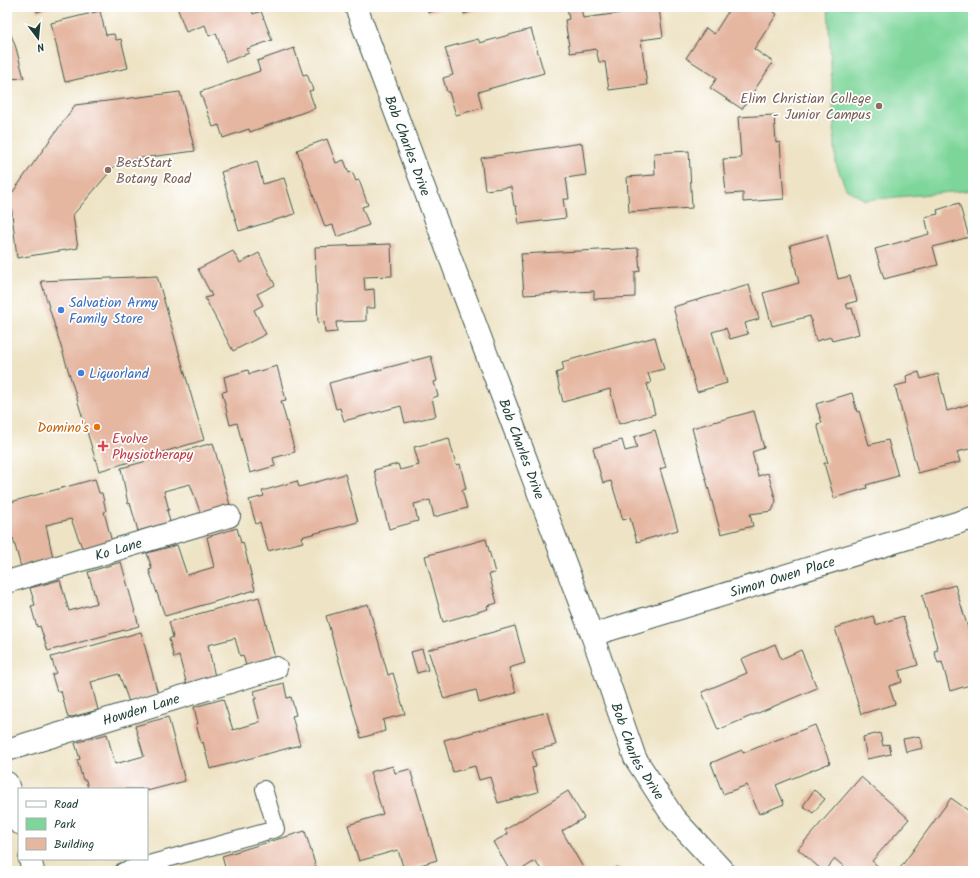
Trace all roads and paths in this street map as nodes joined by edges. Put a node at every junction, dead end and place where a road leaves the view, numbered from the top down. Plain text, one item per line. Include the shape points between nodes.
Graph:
1 (356, 7) edge
2 (229, 516) dead end
3 (973, 518) edge
4 (7, 582) edge
5 (592, 635) junction
6 (276, 668) dead end
7 (7, 750) edge
8 (7, 784) edge
9 (264, 789) dead end
10 (18, 821) edge
11 (30, 860) edge
12 (33, 871) edge
13 (123, 871) edge
14 (723, 871) edge

1 - 5 street, Bob Charles Drive
2 - 4 street, Ko Lane
3 - 5 street, Simon Owen Place
5 - 14 street, Bob Charles Drive via 635,758 674,818
6 - 7 street, Howden Lane
8 - 10 street
9 - 13 lane via 276,829
11 - 12 street

